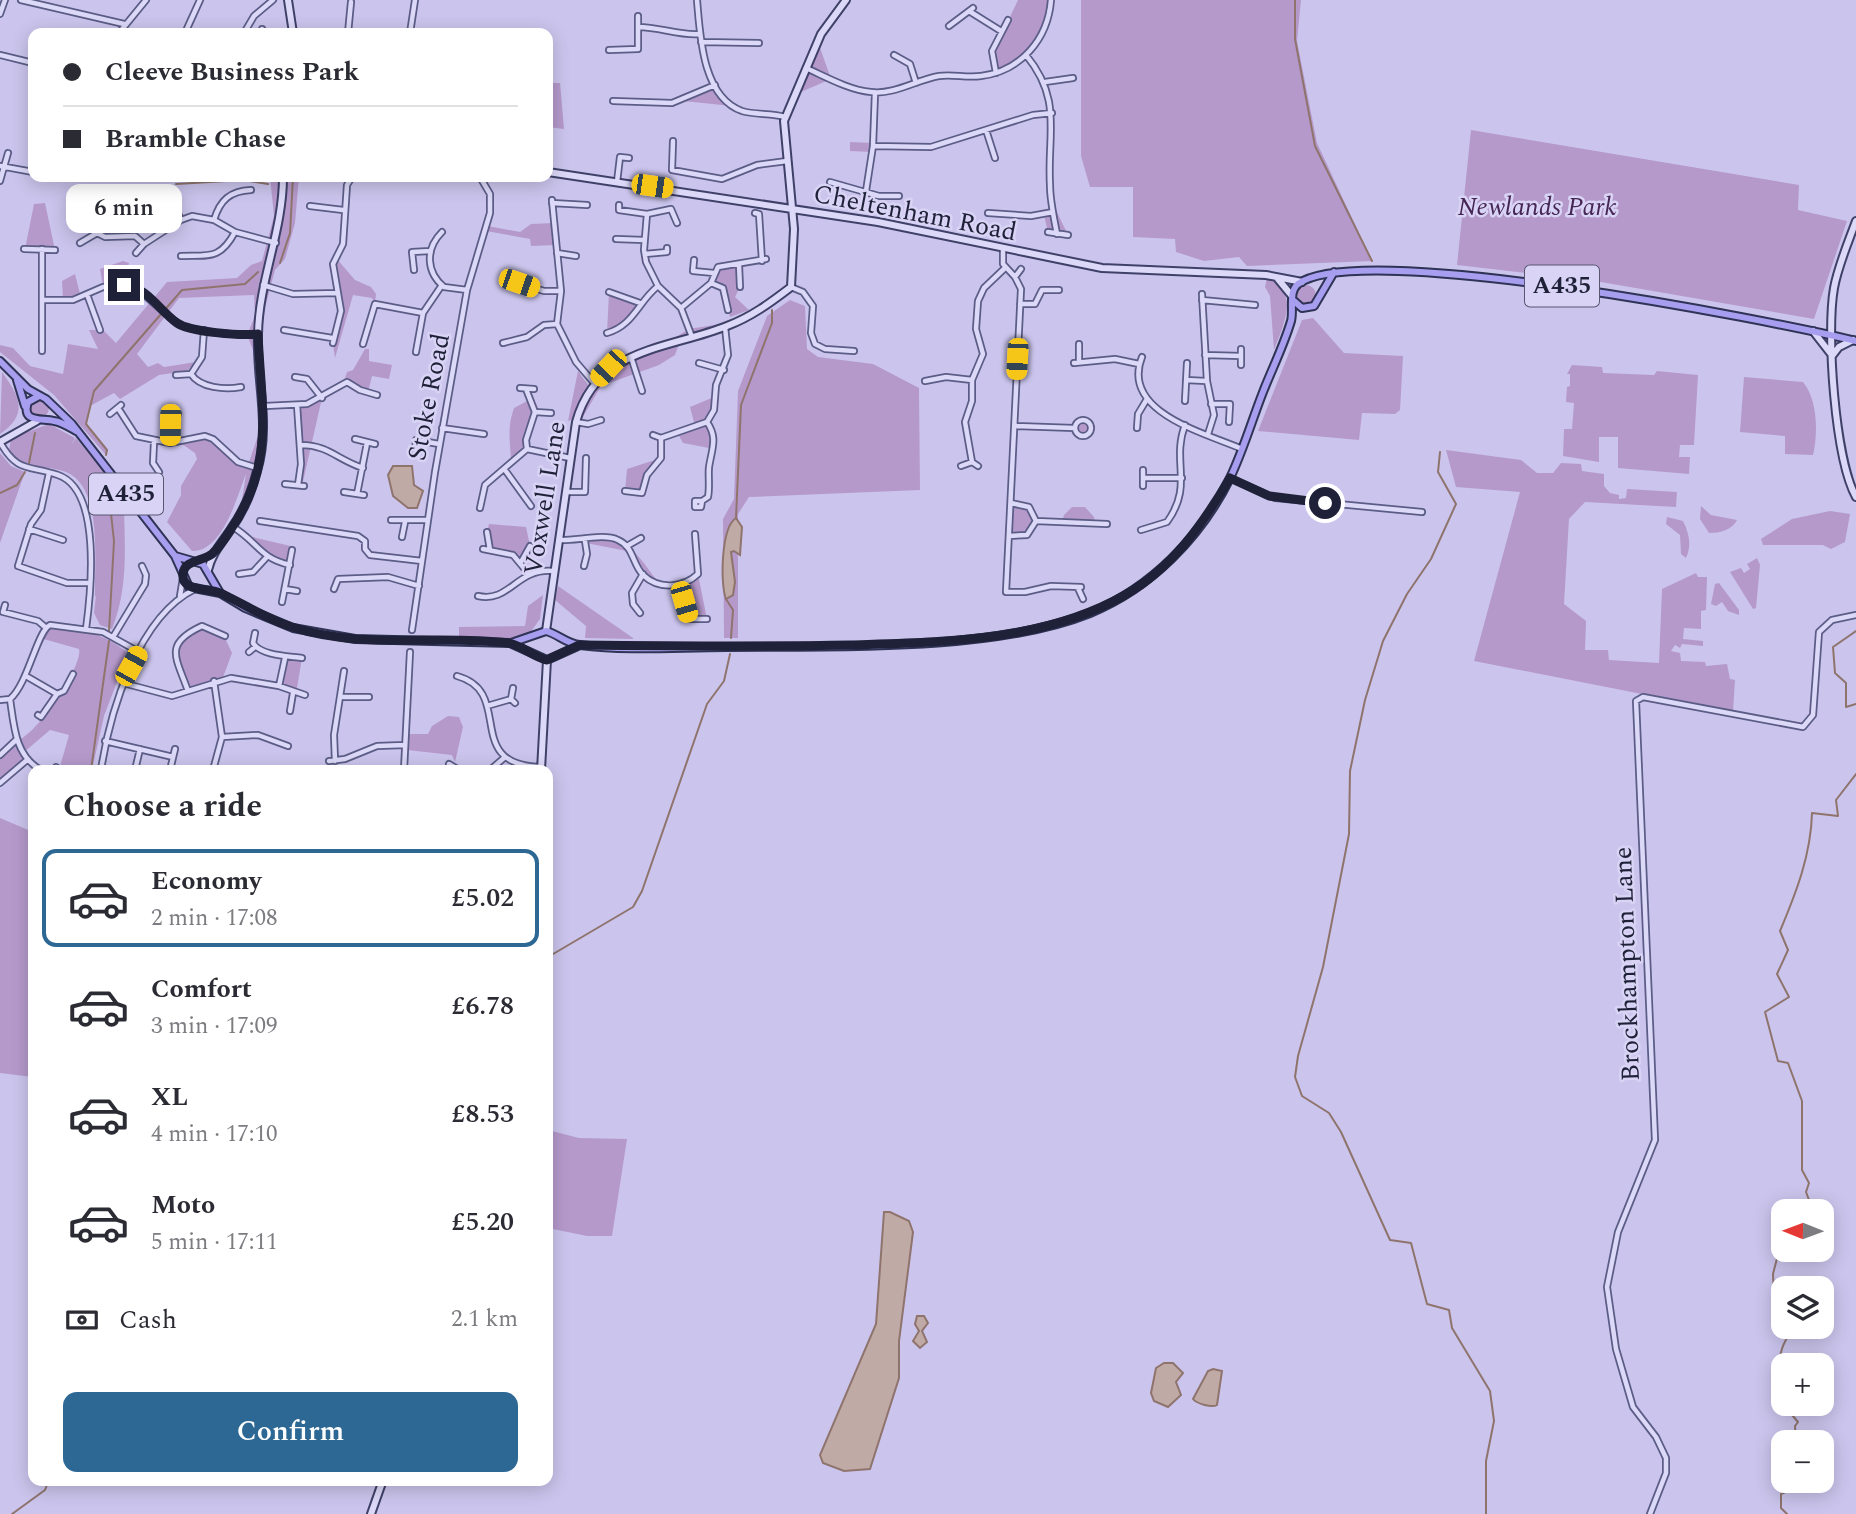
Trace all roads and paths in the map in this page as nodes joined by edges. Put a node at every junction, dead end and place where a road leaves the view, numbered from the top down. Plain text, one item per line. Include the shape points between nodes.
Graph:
1 (5, 0) edge
2 (20, 0) edge
3 (146, 0) edge
4 (200, 0) edge
5 (273, 0) edge
6 (288, 0) edge
7 (415, 0) edge
8 (697, 0) edge
9 (846, 0) edge
10 (1051, 0) edge
11 (351, 2) dead end
12 (0, 14) edge
13 (638, 16) dead end
14 (1008, 20) dead end
15 (124, 24) junction
16 (949, 26) dead end
17 (638, 27) junction
18 (122, 28) edge
19 (187, 28) edge
20 (247, 28) edge
21 (292, 28) edge
22 (348, 28) edge
23 (411, 28) edge
24 (1001, 31) junction
25 (700, 34) junction
26 (701, 41) junction
27 (759, 43) dead end
28 (608, 50) dead end
29 (0, 55) edge
30 (894, 55) dead end
31 (1026, 55) junction
32 (28, 62) edge
33 (806, 67) junction
34 (996, 73) junction
35 (1073, 78) dead end
36 (1045, 82) junction
37 (916, 83) junction
38 (715, 85) junction
39 (875, 93) junction
40 (613, 101) dead end
41 (1052, 113) junction
42 (785, 117) junction
43 (986, 130) junction
44 (673, 141) dead end
45 (873, 146) junction
46 (8, 153) dead end
47 (629, 158) dead end
48 (995, 158) dead end
49 (787, 161) junction
50 (2, 167) edge
51 (28, 171) edge
52 (553, 173) edge
53 (687, 173) junction
54 (0, 181) edge
55 (686, 181) dead end
56 (282, 182) edge
57 (349, 182) edge
58 (483, 182) edge
59 (617, 182) junction
60 (830, 182) dead end
61 (251, 190) dead end
62 (866, 191) junction
63 (899, 196) dead end
64 (141, 201) dead end
65 (91, 202) dead end
66 (587, 205) dead end
67 (619, 205) dead end
68 (310, 206) dead end
69 (793, 208) junction
70 (343, 210) junction
71 (1053, 212) junction
72 (755, 213) dead end
73 (988, 213) dead end
74 (647, 214) junction
75 (181, 220) junction
76 (214, 220) junction
77 (1856, 221) edge
78 (677, 222) dead end
79 (235, 232) junction
80 (442, 232) dead end
81 (1048, 232) dead end
82 (97, 233) junction
83 (1057, 234) junction
84 (1068, 235) dead end
85 (617, 239) dead end
86 (644, 240) junction
87 (80, 243) dead end
88 (276, 243) junction
89 (144, 244) junction
90 (24, 248) dead end
91 (667, 248) dead end
92 (42, 249) junction
93 (331, 249) dead end
94 (55, 250) dead end
95 (1003, 250) junction
96 (339, 251) junction
97 (430, 251) junction
98 (136, 253) dead end
99 (557, 253) junction
100 (645, 254) junction
101 (181, 256) dead end
102 (576, 256) dead end
103 (694, 260) dead end
104 (740, 265) junction
105 (1005, 268) junction
106 (414, 270) dead end
107 (1021, 270) dead end
108 (1334, 272) junction
109 (714, 273) junction
110 (1015, 277) junction
111 (1276, 277) junction
112 (1304, 282) junction
113 (519, 283) dead end
114 (711, 283) junction
115 (263, 285) junction
116 (442, 285) junction
117 (658, 286) junction
118 (740, 287) dead end
119 (791, 287) junction
120 (467, 290) junction
121 (1059, 290) dead end
122 (561, 291) junction
123 (609, 292) dead end
124 (338, 293) junction
125 (88, 297) junction
126 (1319, 297) junction
127 (1293, 298) junction
128 (42, 300) junction
129 (639, 303) junction
130 (1020, 304) junction
131 (1255, 305) dead end
132 (681, 308) junction
133 (1307, 309) junction
134 (728, 310) dead end
135 (424, 313) junction
136 (1291, 320) junction
137 (557, 324) junction
138 (725, 327) junction
139 (100, 330) dead end
140 (205, 330) junction
141 (284, 330) dead end
142 (1813, 331) junction
143 (258, 334) junction
144 (607, 334) dead end
145 (1829, 334) junction
146 (692, 337) junction
147 (1855, 340) edge
148 (503, 343) dead end
149 (363, 344) dead end
150 (1079, 344) dead end
151 (1241, 349) dead end
152 (41, 351) dead end
153 (853, 351) dead end
154 (416, 352) dead end
155 (1205, 355) junction
156 (1241, 356) junction
157 (1832, 356) junction
158 (631, 357) junction
159 (1142, 357) dead end
160 (0, 361) edge
161 (699, 363) dead end
162 (1187, 363) dead end
163 (1139, 365) junction
164 (1241, 365) dead end
165 (724, 369) junction
166 (191, 374) junction
167 (15, 375) junction
168 (176, 375) dead end
169 (295, 377) dead end
170 (972, 380) junction
171 (1186, 380) junction
172 (925, 381) dead end
173 (1206, 381) junction
174 (594, 383) junction
175 (240, 387) dead end
176 (534, 389) dead end
177 (642, 391) dead end
178 (377, 395) dead end
179 (39, 396) junction
180 (322, 398) junction
181 (1147, 399) junction
182 (1185, 401) dead end
183 (49, 402) junction
184 (1211, 404) junction
185 (297, 405) junction
186 (265, 406) junction
187 (26, 411) junction
188 (534, 412) junction
189 (551, 412) dead end
190 (110, 414) dead end
191 (177, 415) dead end
192 (601, 420) dead end
193 (40, 421) junction
194 (576, 422) junction
195 (707, 422) junction
196 (1229, 422) dead end
197 (1185, 425) junction
198 (1016, 426) junction
199 (20, 428) junction
200 (442, 428) junction
201 (1074, 428) dead end
202 (1137, 428) dead end
203 (77, 432) junction
204 (484, 434) dead end
205 (1208, 434) junction
206 (653, 435) dead end
207 (661, 438) junction
208 (355, 439) dead end
209 (0, 442) edge
210 (154, 442) junction
211 (170, 443) junction
212 (367, 443) junction
213 (375, 444) dead end
214 (439, 444) junction
215 (300, 445) junction
216 (527, 449) junction
217 (1242, 449) junction
218 (415, 450) dead end
219 (570, 458) junction
220 (586, 458) dead end
221 (972, 462) junction
222 (961, 466) dead end
223 (978, 466) dead end
224 (258, 468) junction
225 (363, 468) junction
226 (505, 470) junction
227 (1143, 470) dead end
228 (159, 472) dead end
229 (49, 473) junction
230 (1143, 478) junction
231 (1182, 478) junction
232 (1230, 478) junction
233 (285, 484) dead end
234 (298, 485) junction
235 (304, 486) dead end
236 (1143, 486) dead end
237 (625, 491) dead end
238 (344, 492) dead end
239 (565, 492) junction
240 (357, 494) junction
241 (364, 495) dead end
242 (1856, 497) edge
243 (702, 501) dead end
244 (1011, 503) junction
245 (531, 506) dead end
246 (480, 508) dead end
247 (1422, 512) dead end
248 (391, 520) dead end
249 (428, 520) junction
250 (260, 521) dead end
251 (1035, 521) junction
252 (405, 522) junction
253 (1107, 524) dead end
254 (233, 527) junction
255 (29, 529) junction
256 (1141, 530) dead end
257 (487, 532) dead end
258 (695, 534) dead end
259 (1009, 536) junction
260 (402, 537) dead end
261 (641, 538) dead end
262 (63, 540) dead end
263 (558, 540) junction
264 (585, 541) junction
265 (530, 546) dead end
266 (627, 546) junction
267 (483, 549) dead end
268 (292, 550) dead end
269 (490, 550) junction
270 (212, 554) junction
271 (174, 556) junction
272 (266, 558) junction
273 (422, 561) junction
274 (193, 562) junction
275 (521, 562) junction
276 (290, 565) junction
277 (142, 566) dead end
278 (584, 566) dead end
279 (552, 571) junction
280 (208, 572) junction
281 (528, 573) junction
282 (239, 574) dead end
283 (643, 574) junction
284 (183, 576) junction
285 (90, 583) junction
286 (679, 585) junction
287 (419, 586) junction
288 (198, 588) junction
289 (285, 589) junction
290 (334, 589) dead end
291 (297, 591) dead end
292 (220, 593) junction
293 (478, 596) dead end
294 (180, 597) junction
295 (1083, 599) dead end
296 (282, 602) dead end
297 (5, 605) dead end
298 (2, 612) edge
299 (640, 613) dead end
300 (1856, 615) edge
301 (707, 619) dead end
302 (45, 627) junction
303 (86, 629) junction
304 (412, 630) dead end
305 (546, 631) junction
306 (254, 633) dead end
307 (225, 636) dead end
308 (558, 636) junction
309 (113, 637) junction
310 (535, 637) junction
311 (511, 643) junction
312 (579, 645) junction
313 (255, 647) junction
314 (139, 652) junction
315 (248, 652) dead end
316 (410, 652) dead end
317 (559, 653) junction
318 (536, 655) junction
319 (285, 658) junction
320 (302, 658) dead end
321 (547, 660) junction
322 (344, 671) dead end
323 (73, 674) dead end
324 (26, 676) junction
325 (457, 676) dead end
326 (214, 681) junction
327 (123, 683) junction
328 (279, 687) junction
329 (513, 688) dead end
330 (188, 691) junction
331 (57, 694) junction
332 (293, 694) junction
333 (304, 695) dead end
334 (343, 697) junction
335 (369, 697) dead end
336 (10, 699) junction
337 (0, 700) edge
338 (487, 706) junction
339 (290, 711) dead end
340 (38, 715) dead end
341 (222, 737) junction
342 (16, 740) junction
343 (105, 741) junction
344 (405, 744) junction
345 (288, 746) dead end
346 (140, 749) junction
347 (175, 749) dead end
348 (0, 755) edge
349 (173, 757) junction
350 (504, 758) junction
351 (27, 760) junction
352 (34, 765) edge
353 (102, 765) edge
354 (136, 765) edge
355 (171, 765) edge
356 (214, 765) edge
357 (404, 765) edge
358 (495, 765) edge
359 (517, 765) edge
360 (541, 765) edge
361 (0, 783) edge
362 (381, 1486) edge
363 (371, 1514) edge
364 (1650, 1514) edge

1 - 12 street
2 - 15 street
3 - 15 street
4 - 19 street
5 - 20 street
6 - 21 street
7 - 23 street
8 - 25 street
9 - 33 street via 821,34
10 - 31 street via 1044,30
11 - 22 street
13 - 17 street
14 - 24 street
15 - 18 street
16 - 24 street via 971,9
17 - 25 street
17 - 28 street via 638,49
24 - 34 street via 992,51
25 - 26 street
26 - 27 street
26 - 38 street
29 - 32 street
30 - 37 street via 911,64
31 - 34 street
31 - 36 street
33 - 39 street
33 - 42 street
34 - 37 street via 940,76
35 - 36 street
36 - 41 street
37 - 39 street
38 - 40 street via 672,103
38 - 42 street via 737,108
39 - 45 street
41 - 43 street
41 - 71 street
42 - 49 street
43 - 45 street via 925,148
43 - 48 street
44 - 53 street via 671,169
45 - 62 street
46 - 50 street
47 - 59 street via 621,157
49 - 53 street via 757,165 722,179
49 - 69 street
50 - 51 street
50 - 54 street
52 - 59 street, Cheltenham Road
53 - 55 street
56 - 88 street
57 - 70 street
58 - 120 street, Stoke Road via 491,197 490,213
59 - 69 street, Cheltenham Road
60 - 62 street
61 - 76 street via 222,201
62 - 63 street
64 - 75 street via 174,204
65 - 82 street
66 - 99 street via 552,202
67 - 74 street via 619,209
68 - 70 street
69 - 95 street, Cheltenham Road
69 - 119 street
70 - 96 street
71 - 73 street via 1031,216
71 - 83 street
72 - 104 street via 759,214 764,260
74 - 78 street via 671,209
74 - 86 street
75 - 76 street via 192,216
75 - 89 street
76 - 79 street
77 - 145 street via 1836,278
79 - 88 street
79 - 101 street via 226,248 215,255
80 - 97 street
81 - 83 street
82 - 87 street
82 - 89 street via 135,236
83 - 84 street
85 - 86 street
86 - 100 street
88 - 115 street
89 - 98 street
90 - 92 street
91 - 100 street via 667,252
92 - 94 street
92 - 128 street
93 - 96 street
95 - 105 street
95 - 111 street, Cheltenham Road via 1102,268
96 - 124 street via 333,264
97 - 106 street via 412,252
97 - 116 street via 432,270
99 - 102 street
99 - 122 street
100 - 117 street
103 - 109 street via 693,271
104 - 109 street via 725,264
104 - 118 street
105 - 110 street
105 - 170 street via 979,297 976,328 983,354
107 - 110 street
108 - 112 main road, A435
108 - 126 main road
108 - 142 main road, A435 via 1423,273 1563,286
109 - 114 street
110 - 130 street via 1021,289
111 - 112 street, Cheltenham Road
111 - 127 street
112 - 126 main road via 1317,288
112 - 127 main road via 1295,287
113 - 122 street
114 - 132 street
114 - 134 street via 723,288
115 - 124 street via 293,294
115 - 143 street
116 - 120 street
116 - 135 street
117 - 129 street
117 - 132 street
119 - 138 street, Voxwell Lane via 754,314
119 - 153 street via 803,292 813,306 815,344
120 - 200 street, Stoke Road
121 - 130 street via 1042,289 1037,303
122 - 137 street
123 - 129 street
124 - 141 street via 341,311 333,341
125 - 128 street
125 - 139 street
125 - 140 street via 103,287 130,285 178,324
126 - 133 main road
127 - 133 main road via 1297,306
127 - 136 main road
128 - 152 street
129 - 144 street via 622,329
130 - 198 street
131 - 155 street via 1202,297
132 - 146 street
133 - 136 main road
135 - 149 street via 375,304
135 - 154 street
136 - 217 main road
137 - 148 street
137 - 174 street via 576,362
138 - 146 street, Voxwell Lane
138 - 165 street via 728,355
140 - 143 street via 232,337
140 - 166 street via 202,357
142 - 145 main road, A435
142 - 157 street
143 - 186 street
145 - 147 main road, A435
145 - 157 street
146 - 158 street, Voxwell Lane
147 - 157 street
150 - 163 street via 1077,361 1115,359
151 - 156 street
155 - 156 street
155 - 173 street
156 - 164 street
157 - 242 street via 1842,458
158 - 174 street, Voxwell Lane via 608,368
158 - 177 street
159 - 163 street
160 - 167 main road
161 - 165 street
162 - 171 street
163 - 181 street via 1139,383
165 - 195 street
166 - 168 street
166 - 175 street via 200,383
167 - 179 main road
167 - 187 main road
169 - 180 street via 307,379
170 - 172 street via 946,377
170 - 221 street via 965,422
171 - 173 street
171 - 182 street
173 - 184 street
174 - 194 street, Voxwell Lane
176 - 188 street via 523,388
178 - 180 street via 347,382
179 - 183 main road
179 - 187 main road via 31,399
180 - 185 street
181 - 197 street
181 - 202 street via 1138,414
183 - 193 main road via 50,413
183 - 203 main road, A435
184 - 196 street via 1230,404
184 - 205 street via 1214,419
185 - 186 street
185 - 215 street
186 - 224 street
187 - 193 main road
187 - 199 street
188 - 189 street
188 - 216 street
190 - 210 street via 119,407 136,436
191 - 211 street via 168,424
192 - 194 street
193 - 199 street
193 - 203 main road via 56,421
194 - 219 street, Voxwell Lane
195 - 207 street
195 - 243 street via 715,444 708,496
197 - 205 street
197 - 231 street via 1180,443
198 - 201 street
198 - 244 street
199 - 209 street
200 - 204 street
200 - 214 street, Stoke Road
203 - 271 main road, A435
205 - 217 street
206 - 207 street
207 - 237 street via 661,458 647,475 642,493
208 - 212 street
209 - 229 street via 16,464
210 - 211 street
210 - 228 street via 153,463
211 - 224 street via 205,436 237,462
212 - 213 street
212 - 225 street
214 - 218 street via 416,440
214 - 249 street, Stoke Road
215 - 225 street via 319,445
215 - 234 street
216 - 219 street
216 - 226 street
217 - 232 main road
219 - 239 street, Voxwell Lane
220 - 239 street via 585,492
221 - 222 street
221 - 223 street
224 - 254 street
225 - 240 street
226 - 245 street
226 - 246 street via 485,485
227 - 230 street
229 - 255 street via 41,510
229 - 285 street via 72,484 85,505
230 - 231 street
230 - 236 street
231 - 256 street via 1180,497 1169,519
232 - 247 street via 1275,498
232 - 312 main road via 1203,522 1158,572 1090,613 1045,627 949,640 869,644
233 - 234 street
234 - 235 street
238 - 240 street
239 - 263 street, Voxwell Lane
240 - 241 street
244 - 251 street via 1028,507
244 - 259 street
248 - 252 street
249 - 252 street
249 - 273 street, Stoke Road
250 - 273 street via 358,536 370,555
251 - 253 street
251 - 259 street via 1027,534
252 - 260 street
254 - 270 street
254 - 272 street via 248,536
255 - 262 street
255 - 285 street via 19,568 67,583
257 - 269 street
258 - 286 street via 698,574
259 - 295 street via 1006,592 1079,587
261 - 266 street
263 - 264 street
263 - 279 street, Voxwell Lane
264 - 266 street via 609,536
264 - 278 street
265 - 275 street
266 - 283 street
267 - 269 street
268 - 276 street
269 - 275 street
270 - 274 street
270 - 280 street
271 - 274 main road, A435
271 - 284 main road, A435
272 - 276 street
272 - 282 street via 253,572
273 - 287 street, Stoke Road
274 - 280 main road
274 - 284 main road
275 - 281 street
276 - 289 street
277 - 309 street via 145,584
279 - 281 street
279 - 305 street, Voxwell Lane
280 - 288 main road via 207,582
280 - 292 main road
281 - 293 street via 495,597
283 - 286 street via 664,585
283 - 299 street via 632,593
284 - 288 main road via 189,587
284 - 294 street
285 - 303 street
286 - 301 street via 688,619
287 - 290 street via 370,576 341,578
287 - 304 street, Stoke Road
288 - 292 main road
288 - 294 street
289 - 291 street
289 - 296 street
292 - 311 main road via 270,619 320,634 386,641
294 - 314 street
297 - 298 street
298 - 302 street
300 - 364 street, Brockhampton Lane via 1832,620 1821,629 1813,715 1803,727 1643,697 1636,701 1655,1140 1618,1232 1607,1287 1616,1349 1633,1407 1666,1458
302 - 303 street
302 - 324 street
303 - 309 street
305 - 308 main road
305 - 310 main road
306 - 313 street
307 - 330 street via 202,626 177,642 175,655
308 - 312 main road
308 - 317 main road
309 - 314 street
310 - 311 main road
310 - 318 main road via 532,648
311 - 318 main road
312 - 317 main road
313 - 315 street
313 - 319 street
314 - 327 street
316 - 344 street
317 - 321 main road
318 - 321 main road
319 - 320 street
319 - 328 street
321 - 360 street
322 - 334 street
323 - 331 street via 64,691
324 - 331 street
324 - 336 street
325 - 338 street via 475,685
326 - 328 street via 231,678
326 - 330 street
326 - 341 street
327 - 330 street via 172,696
327 - 343 street
328 - 332 street
329 - 338 street via 513,701
331 - 340 street via 41,717
332 - 333 street
332 - 339 street
334 - 335 street
334 - 344 street via 332,761 377,746
336 - 337 street
336 - 342 street
338 - 350 street
341 - 345 street via 258,735
341 - 356 street
342 - 348 street
342 - 351 street
343 - 346 street
343 - 353 street
344 - 357 street
346 - 349 street
346 - 354 street
347 - 349 street
349 - 355 street
350 - 358 street
350 - 359 street
351 - 352 street
351 - 361 street
362 - 363 street

